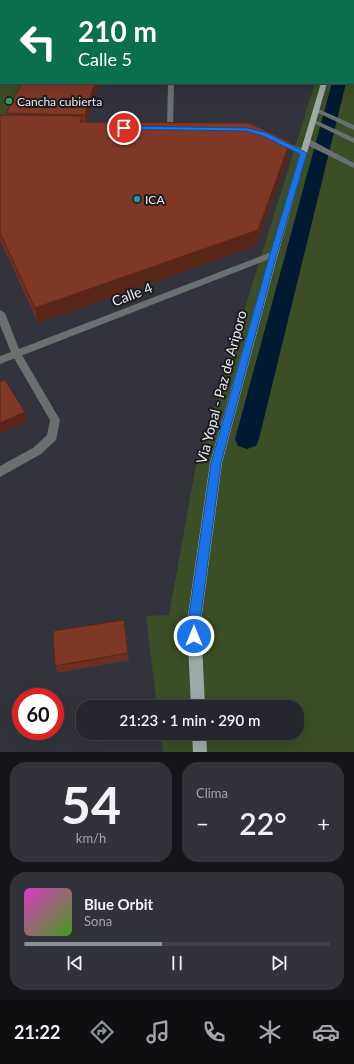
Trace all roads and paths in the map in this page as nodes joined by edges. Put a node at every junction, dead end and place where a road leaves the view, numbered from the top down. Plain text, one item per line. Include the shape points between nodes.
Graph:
1 (171, 84) edge
2 (324, 84) edge
3 (317, 110) junction
4 (314, 121) junction
5 (354, 128) edge
6 (170, 129) edge
7 (271, 138) edge
8 (354, 141) edge
9 (308, 143) junction
10 (304, 153) junction
11 (352, 165) edge
12 (274, 254) junction
13 (0, 313) edge
14 (16, 353) junction
15 (0, 360) edge
16 (0, 472) edge
17 (198, 700) edge
18 (199, 740) edge
19 (200, 752) edge

1 - 6 street
2 - 3 main road, Via Yopal - Paz de Ariporo
3 - 4 main road, Via Yopal - Paz de Ariporo
3 - 5 street
4 - 8 street
4 - 9 main road, Via Yopal - Paz de Ariporo
7 - 10 street
9 - 10 main road, Via Yopal - Paz de Ariporo
9 - 11 street
10 - 12 main road, Via Yopal - Paz de Ariporo
12 - 14 street, Calle 4
12 - 17 main road, Via Yopal - Paz de Ariporo via 216,463 194,622
13 - 14 street
14 - 15 street, Calle 4
14 - 16 street via 55,420 52,437 37,451
18 - 19 main road

